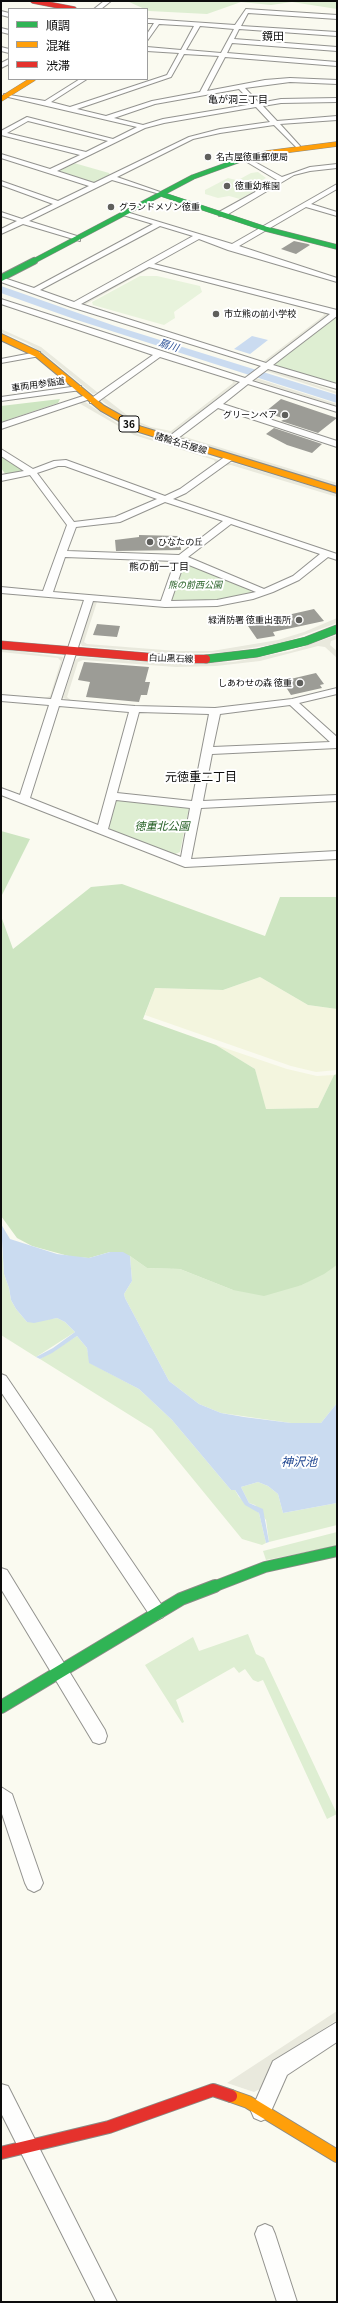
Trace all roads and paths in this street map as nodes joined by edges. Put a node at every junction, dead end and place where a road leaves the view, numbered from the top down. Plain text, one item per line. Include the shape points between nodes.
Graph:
1 (33, 1) edge
2 (108, 1) edge
3 (69, 8) edge
4 (98, 8) edge
5 (337, 17) edge
6 (148, 21) edge
7 (158, 21) junction
8 (198, 24) junction
9 (238, 27) junction
10 (337, 34) edge
11 (148, 37) edge
12 (231, 41) junction
13 (337, 49) edge
14 (148, 50) edge
15 (182, 52) junction
16 (223, 55) junction
17 (337, 64) edge
18 (31, 80) edge
19 (82, 80) edge
20 (337, 82) edge
21 (240, 86) junction
22 (202, 94) junction
23 (4, 97) edge
24 (337, 100) edge
25 (46, 103) junction
26 (258, 104) junction
27 (70, 110) junction
28 (107, 118) junction
29 (337, 118) edge
30 (275, 123) junction
31 (143, 127) junction
32 (1, 133) edge
33 (114, 141) junction
34 (337, 144) edge
35 (298, 148) junction
36 (86, 154) junction
37 (1, 156) edge
38 (244, 158) junction
39 (336, 167) edge
40 (52, 171) junction
41 (110, 177) junction
42 (280, 179) junction
43 (1, 184) edge
44 (94, 185) junction
45 (337, 186) edge
46 (161, 194) junction
47 (57, 203) junction
48 (306, 205) junction
49 (126, 213) junction
50 (1, 214) edge
51 (222, 214) junction
52 (337, 214) edge
53 (22, 221) junction
54 (158, 224) junction
55 (266, 229) junction
56 (1, 232) edge
57 (197, 237) junction
58 (77, 239) junction
59 (337, 247) edge
60 (231, 248) junction
61 (147, 264) junction
62 (1, 279) edge
63 (337, 280) edge
64 (35, 290) junction
65 (1, 301) edge
66 (74, 305) junction
67 (337, 313) edge
68 (1, 336) edge
69 (36, 354) junction
70 (158, 354) junction
71 (1, 361) edge
72 (264, 368) junction
73 (249, 379) junction
74 (337, 387) edge
75 (78, 388) junction
76 (1, 399) edge
77 (91, 399) junction
78 (215, 404) junction
79 (337, 410) edge
80 (1, 426) edge
81 (170, 440) junction
82 (337, 444) edge
83 (1, 452) edge
84 (229, 458) junction
85 (32, 472) junction
86 (1, 478) edge
87 (337, 490) edge
88 (166, 499) junction
89 (230, 521) junction
90 (72, 525) junction
91 (61, 554) junction
92 (326, 554) junction
93 (337, 557) edge
94 (181, 558) junction
95 (1, 590) edge
96 (264, 592) junction
97 (47, 594) junction
98 (89, 598) junction
99 (165, 604) junction
100 (337, 629) edge
101 (1, 645) edge
102 (73, 651) junction
103 (337, 691) edge
104 (1, 698) edge
105 (292, 702) junction
106 (55, 703) junction
107 (135, 710) junction
108 (215, 711) junction
109 (337, 744) edge
110 (206, 751) junction
111 (1, 791) edge
112 (112, 796) junction
113 (337, 798) edge
114 (24, 800) junction
115 (196, 805) junction
116 (102, 830) junction
117 (337, 856) edge
118 (185, 863) junction
119 (1, 1380) edge
120 (337, 1551) edge
121 (1, 1575) edge
122 (157, 1612) junction
123 (61, 1672) junction
124 (1, 1707) edge
125 (99, 1736) dead end
126 (1, 1796) edge
127 (34, 1884) dead end
128 (337, 2031) edge
129 (1, 2093) edge
130 (261, 2110) junction
131 (28, 2146) junction
132 (1, 2153) edge
133 (337, 2156) edge
134 (266, 2234) dead end
135 (107, 2302) edge
136 (287, 2302) edge

1 - 3 street
2 - 4 street
5 - 9 street via 246,11
6 - 7 street
7 - 8 street
7 - 11 street
8 - 9 street
8 - 15 street
9 - 10 street
9 - 12 street
12 - 13 street
12 - 16 street
14 - 15 street
15 - 16 street
15 - 27 street via 169,76
16 - 17 street
16 - 22 street
18 - 23 street
19 - 25 street
20 - 21 street via 290,80
21 - 22 street
21 - 26 street
22 - 28 street via 147,104
23 - 25 street
24 - 26 street via 297,100
25 - 27 street
26 - 30 street
26 - 31 street via 170,119
27 - 28 street
28 - 31 street
29 - 30 street
30 - 35 street
30 - 41 street via 191,138
31 - 33 street
32 - 33 street via 27,119
32 - 36 street
33 - 36 street
34 - 35 street
35 - 38 street
36 - 40 street
37 - 40 street
38 - 42 street
38 - 46 street via 202,173
39 - 42 street via 305,170
40 - 44 street
41 - 44 street
41 - 46 street
42 - 51 street
43 - 47 street
44 - 47 street
45 - 48 street
46 - 49 street
46 - 51 street
47 - 53 street
48 - 52 street
48 - 55 street
49 - 54 street
49 - 58 street
50 - 53 street
51 - 55 street
53 - 56 street
53 - 58 street
54 - 57 street
54 - 64 street
55 - 59 street
55 - 60 street
57 - 60 street
57 - 61 street
58 - 62 street
60 - 63 street
61 - 66 street
61 - 67 street
62 - 64 street
64 - 66 street
65 - 70 street
66 - 72 street
67 - 72 street
68 - 69 street, 諸輪名古屋線 / 36
69 - 71 street
69 - 75 street, 諸輪名古屋線 / 36
70 - 73 street
70 - 77 street
72 - 73 street
72 - 74 street
73 - 78 street
73 - 79 street
75 - 76 street, 車両用参詣道
75 - 77 street, 諸輪名古屋線 / 36
77 - 80 street
77 - 81 street, 諸輪名古屋線 / 36 via 114,416 139,429
78 - 81 street
78 - 82 street
81 - 84 street, 諸輪名古屋線 / 36
83 - 85 street
84 - 87 street, 諸輪名古屋線 / 36
84 - 88 street via 183,491
85 - 86 street
85 - 88 street via 63,463
85 - 90 street
88 - 89 street
88 - 90 street via 117,520
89 - 92 street
89 - 94 street
90 - 91 street
91 - 94 street
91 - 97 street
92 - 93 street
92 - 96 street via 296,578
94 - 96 street
94 - 99 street
95 - 97 street
96 - 99 street via 217,603
97 - 98 street
98 - 99 street
98 - 102 street
100 - 102 street, 白山黒石線 via 283,648 225,657 177,659
101 - 102 street, 白山黒石線
102 - 106 street
103 - 105 street
104 - 106 street
105 - 108 street
105 - 109 street
106 - 107 street
106 - 114 street
107 - 108 street
107 - 112 street
108 - 110 street
109 - 110 street
110 - 115 street
111 - 114 street
112 - 115 street
112 - 116 street
113 - 115 street
114 - 116 street
115 - 118 street
116 - 118 street
117 - 118 street
119 - 122 street
120 - 122 street via 265,1567 181,1599
121 - 123 street
122 - 123 street
123 - 124 street
123 - 125 street
126 - 127 street via 6,1800
128 - 130 street via 280,2068
129 - 131 street
130 - 131 street via 248,2102 213,2090 109,2127
130 - 133 street
131 - 132 street
131 - 135 street
134 - 136 street

